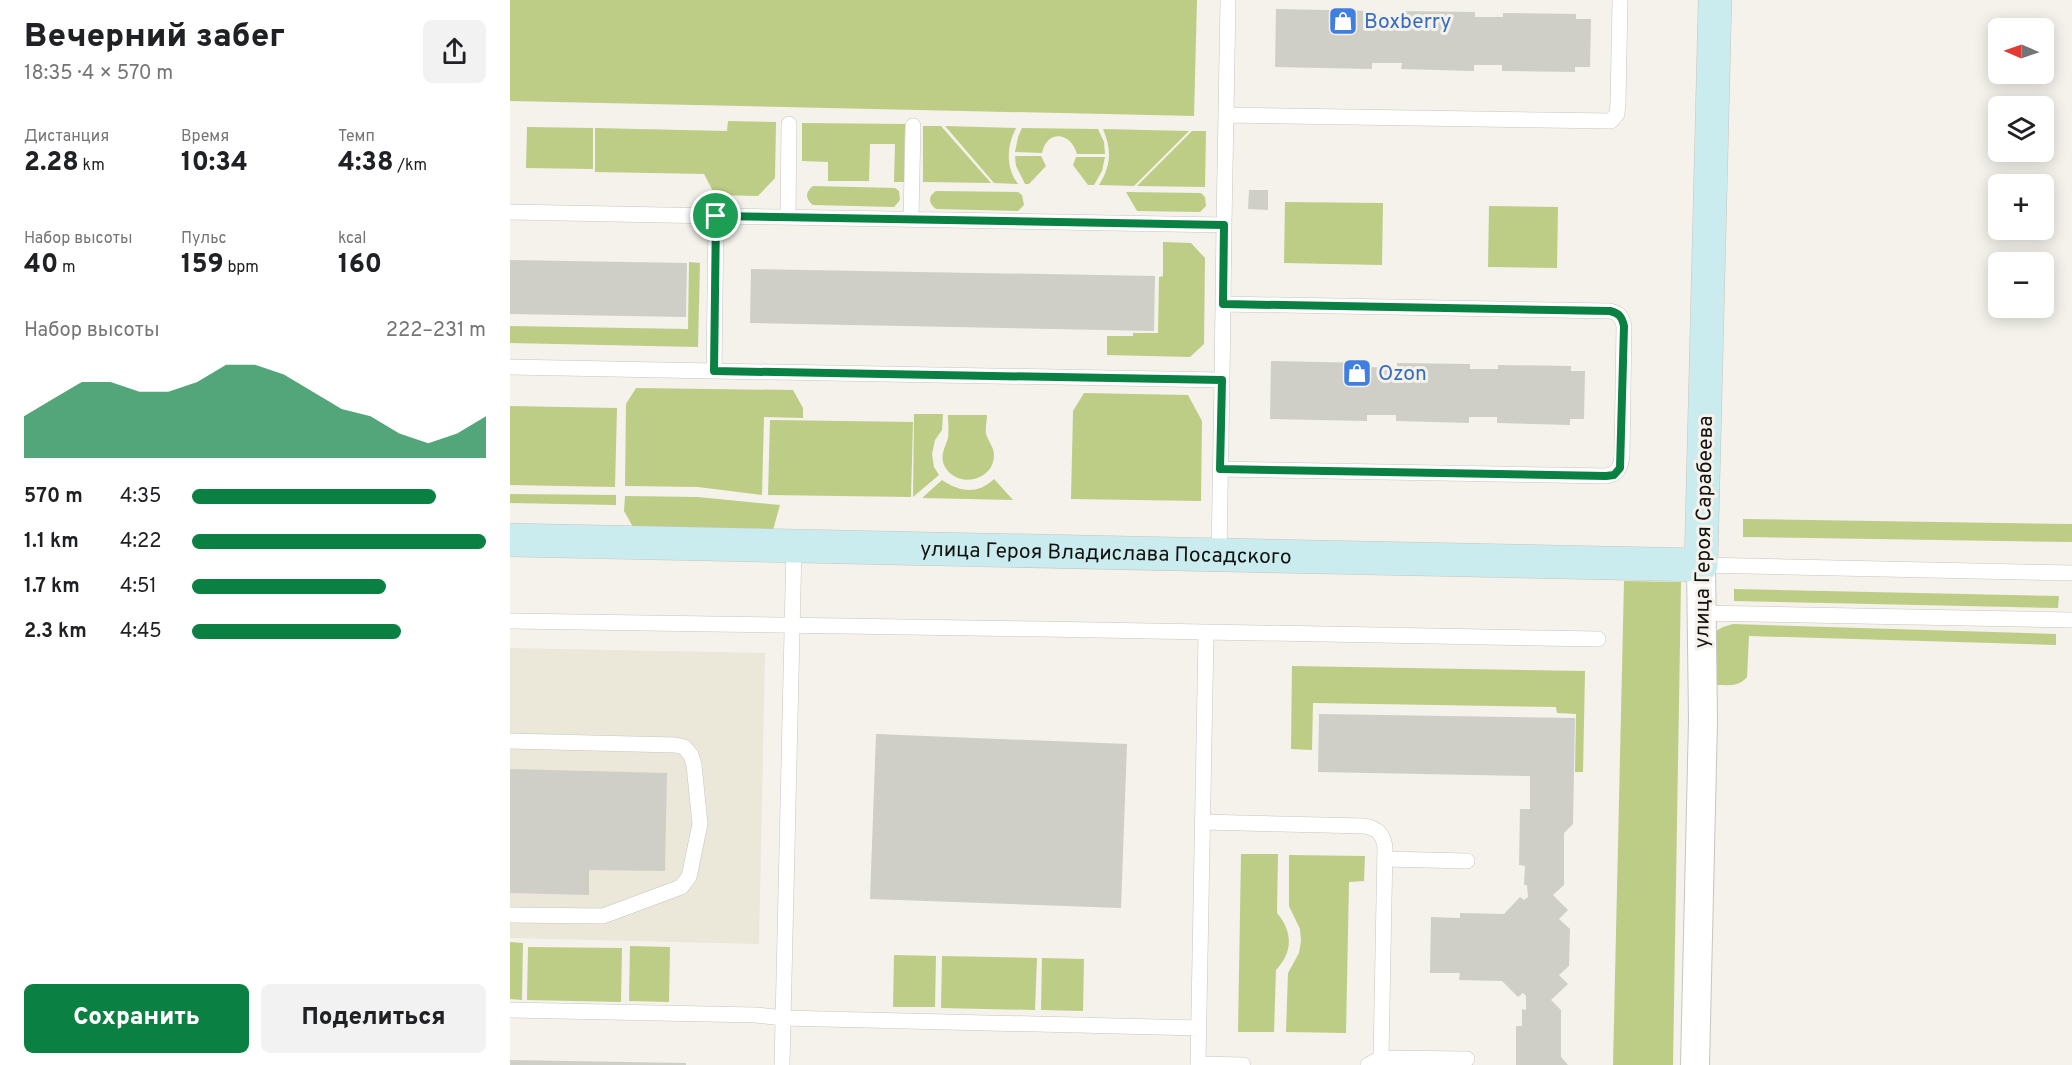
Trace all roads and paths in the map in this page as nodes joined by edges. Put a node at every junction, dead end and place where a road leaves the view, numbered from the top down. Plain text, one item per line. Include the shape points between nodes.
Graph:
1 (1228, 0) edge
2 (1620, 0) edge
3 (1715, 0) edge
4 (1226, 115) junction
5 (789, 123) dead end
6 (913, 126) dead end
7 (510, 212) edge
8 (716, 216) junction
9 (788, 217) junction
10 (911, 219) junction
11 (1224, 225) junction
12 (1223, 304) junction
13 (510, 367) edge
14 (714, 371) junction
15 (1222, 380) junction
16 (1220, 469) junction
17 (510, 540) edge
18 (794, 546) junction
19 (1219, 556) junction
20 (1701, 565) junction
21 (2072, 573) edge
22 (1701, 613) junction
23 (2072, 620) edge
24 (510, 621) edge
25 (792, 623) junction
26 (1206, 634) junction
27 (1598, 639) dead end
28 (510, 741) edge
29 (1202, 822) junction
30 (1385, 859) junction
31 (1467, 861) dead end
32 (510, 915) edge
33 (510, 1011) edge
34 (783, 1018) junction
35 (1198, 1028) junction
36 (1467, 1059) dead end
37 (1375, 1061) edge
38 (782, 1065) edge
39 (1198, 1065) edge
40 (1243, 1065) edge
41 (1695, 1065) edge

1 - 4 lane
2 - 4 lane via 1618,103 1617,114 1611,121
3 - 20 street, улица Героя Сарабеева
4 - 11 lane
5 - 9 lane
6 - 10 lane
7 - 8 lane
8 - 9 lane
8 - 14 lane
9 - 10 lane
10 - 11 lane
11 - 12 lane
12 - 15 lane
12 - 16 lane via 1617,312 1624,326 1622,457 1620,468 1614,475 1606,476
13 - 14 lane
14 - 15 lane
15 - 16 lane
16 - 19 lane
17 - 18 street, улица Героя Владислава Посадского
18 - 19 street, улица Героя Владислава Посадского
18 - 25 lane
19 - 20 street, улица Героя Владислава Посадского
20 - 21 lane
20 - 22 street, улица Героя Сарабеева
22 - 23 lane
22 - 41 street, улица Героя Сарабеева via 1703,720
24 - 25 lane
25 - 26 lane
25 - 34 lane
26 - 27 lane
26 - 29 lane
28 - 32 lane via 684,747 694,765 699,824 689,877 670,893 603,916
29 - 30 lane via 1375,828 1383,836
29 - 35 lane
30 - 31 lane
30 - 37 lane
33 - 34 lane
34 - 35 lane
34 - 38 lane
35 - 39 lane
36 - 37 lane
39 - 40 lane

